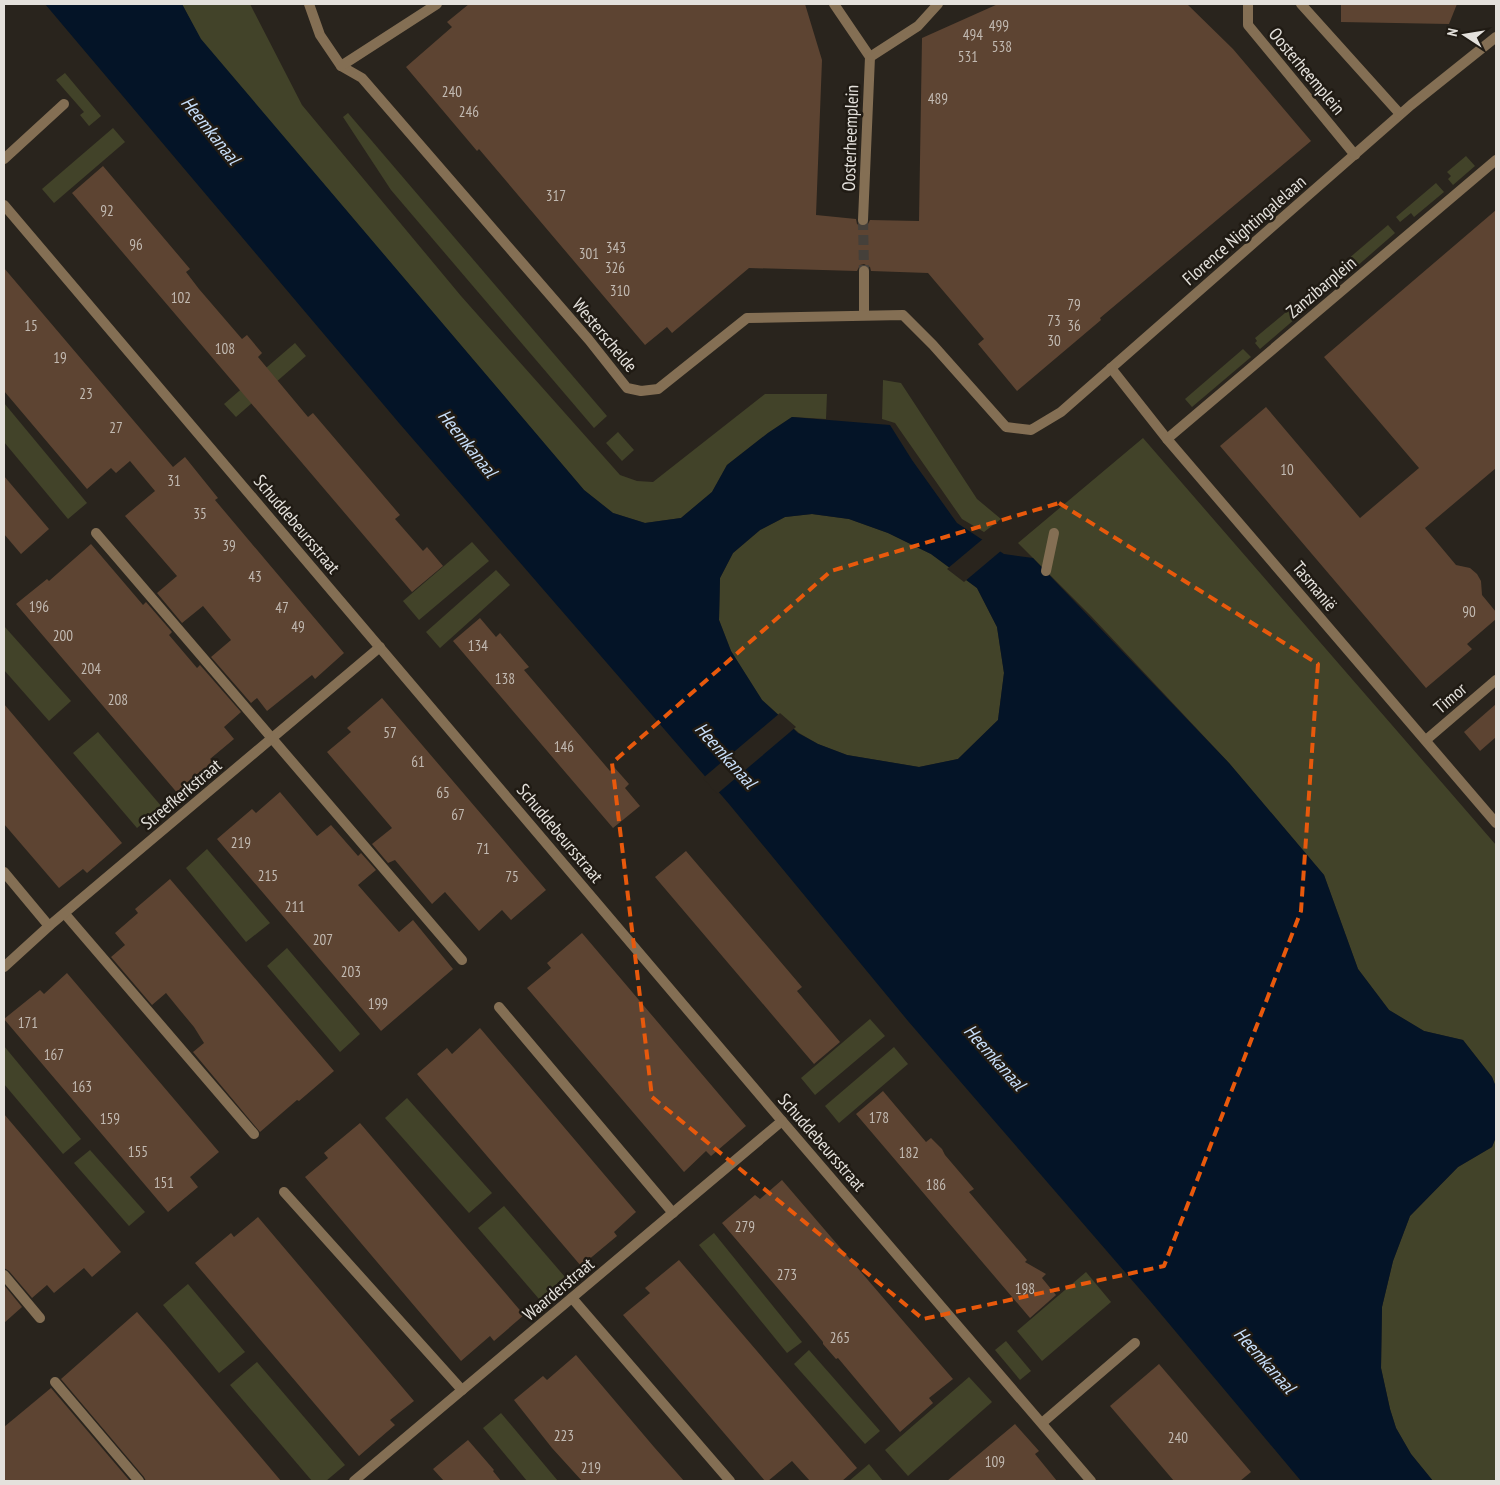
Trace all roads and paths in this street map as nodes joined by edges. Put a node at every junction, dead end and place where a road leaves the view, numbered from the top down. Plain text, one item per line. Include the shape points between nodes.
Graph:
1 (309, 4) edge
2 (436, 4) edge
3 (834, 4) edge
4 (938, 4) edge
5 (1248, 4) edge
6 (1301, 4) edge
7 (1496, 36) edge
8 (870, 57) junction
9 (340, 66) junction
10 (64, 104) dead end
11 (1400, 114) junction
12 (1355, 155) junction
13 (4, 159) edge
14 (1496, 160) edge
15 (4, 205) edge
16 (862, 220) tunnel mouth
17 (864, 271) tunnel mouth
18 (864, 316) junction
19 (1111, 368) junction
20 (1006, 426) joint
21 (1168, 439) junction
22 (96, 533) dead end
23 (1054, 533) dead end
24 (1046, 571) dead end
25 (380, 647) junction
26 (1496, 680) edge
27 (273, 738) junction
28 (1426, 740) junction
29 (1496, 823) edge
30 (4, 872) edge
31 (65, 914) junction
32 (49, 926) junction
33 (462, 960) dead end
34 (4, 968) edge
35 (499, 1007) dead end
36 (782, 1121) junction
37 (254, 1134) dead end
38 (284, 1192) dead end
39 (673, 1213) junction
40 (4, 1275) edge
41 (572, 1298) junction
42 (40, 1318) dead end
43 (1135, 1343) dead end
44 (55, 1382) dead end
45 (462, 1390) junction
46 (1042, 1423) junction
47 (360, 1479) edge
48 (138, 1481) edge
49 (730, 1481) edge
50 (1091, 1481) edge

1 - 9 street, Westerschelde via 320,35
2 - 9 street
3 - 8 street
4 - 8 street via 918,26
5 - 12 street, Oosterheemplein via 1248,25
6 - 11 street
7 - 11 street, Florence Nightingalelaan
8 - 16 street, Oosterheemplein
9 - 18 street, Westerschelde via 362,78 627,388 641,391 658,389 747,318
10 - 13 street
11 - 12 street, Florence Nightingalelaan
12 - 19 street, Florence Nightingalelaan
14 - 21 street, Zanzibarplein
15 - 25 street, Schuddebeursstraat
17 - 18 street
18 - 20 street, Westerschelde via 903,315
19 - 20 street, Florence Nightingalelaan via 1061,412 1031,430
19 - 21 street, Tasmanië
21 - 28 street, Tasmanië
22 - 27 street
23 - 24 street
25 - 27 street, Streefkerkstraat
25 - 36 street, Schuddebeursstraat
26 - 28 street, Timor
27 - 31 street, Streefkerkstraat
27 - 33 street
28 - 29 street, Tasmanië
30 - 32 street
31 - 32 street, Streefkerkstraat
31 - 37 street
32 - 34 street, Streefkerkstraat
35 - 39 street
36 - 39 street, Waarderstraat
36 - 46 street, Schuddebeursstraat
38 - 45 street
39 - 41 street, Waarderstraat
40 - 42 street
41 - 45 street, Waarderstraat
41 - 49 street
43 - 46 street
44 - 48 street
45 - 47 street, Waarderstraat
46 - 50 street, Schuddebeursstraat

